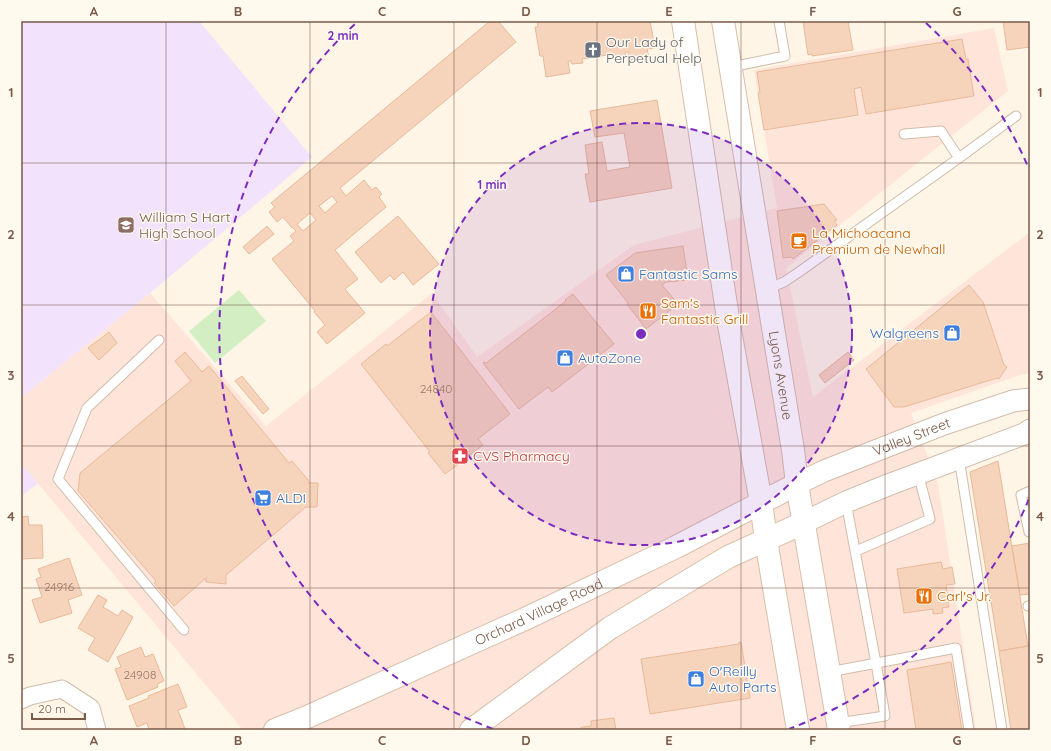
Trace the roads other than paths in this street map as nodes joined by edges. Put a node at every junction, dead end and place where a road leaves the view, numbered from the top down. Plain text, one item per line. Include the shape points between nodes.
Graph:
1 (683, 21) edge
2 (723, 21) edge
3 (779, 21) edge
4 (731, 67) junction
5 (1016, 116) dead end
6 (904, 134) dead end
7 (959, 158) junction
8 (766, 290) junction
9 (159, 340) dead end
10 (1030, 399) edge
11 (1030, 430) edge
12 (959, 458) junction
13 (918, 473) junction
14 (797, 484) junction
15 (1030, 491) edge
16 (761, 502) junction
17 (846, 502) junction
18 (803, 523) junction
19 (1030, 531) edge
20 (766, 540) junction
21 (856, 551) junction
22 (184, 630) dead end
23 (876, 663) junction
24 (829, 672) junction
25 (21, 700) edge
26 (838, 726) edge
27 (97, 730) edge
28 (275, 730) edge
29 (471, 730) edge
30 (798, 730) edge
31 (969, 730) edge
32 (1002, 730) edge

1 - 16 main road via 729,325
2 - 4 main road, Lyons Avenue
3 - 4 lane via 785,56
4 - 8 main road, Lyons Avenue
5 - 7 lane
6 - 7 lane via 941,131
7 - 8 lane via 799,272
8 - 14 main road, Lyons Avenue
9 - 22 lane via 87,408 58,480
10 - 14 street, Valley Street via 1013,401 944,424
11 - 12 street
12 - 13 street
12 - 32 lane
13 - 17 street
13 - 21 lane via 930,519
14 - 16 main road, Orchard Village Road
14 - 18 main road, Lyons Avenue
15 - 19 lane via 1021,494
16 - 20 main road
16 - 28 main road, Orchard Village Road via 676,547 527,618
17 - 18 street
17 - 21 lane
18 - 20 main road
18 - 24 main road, Lyons Avenue
20 - 29 main road via 728,557 610,628
20 - 30 main road
21 - 23 lane
23 - 24 lane
23 - 26 lane via 885,716
23 - 31 lane via 956,648
24 - 26 main road, Lyons Avenue
25 - 27 street via 62,689 91,708

